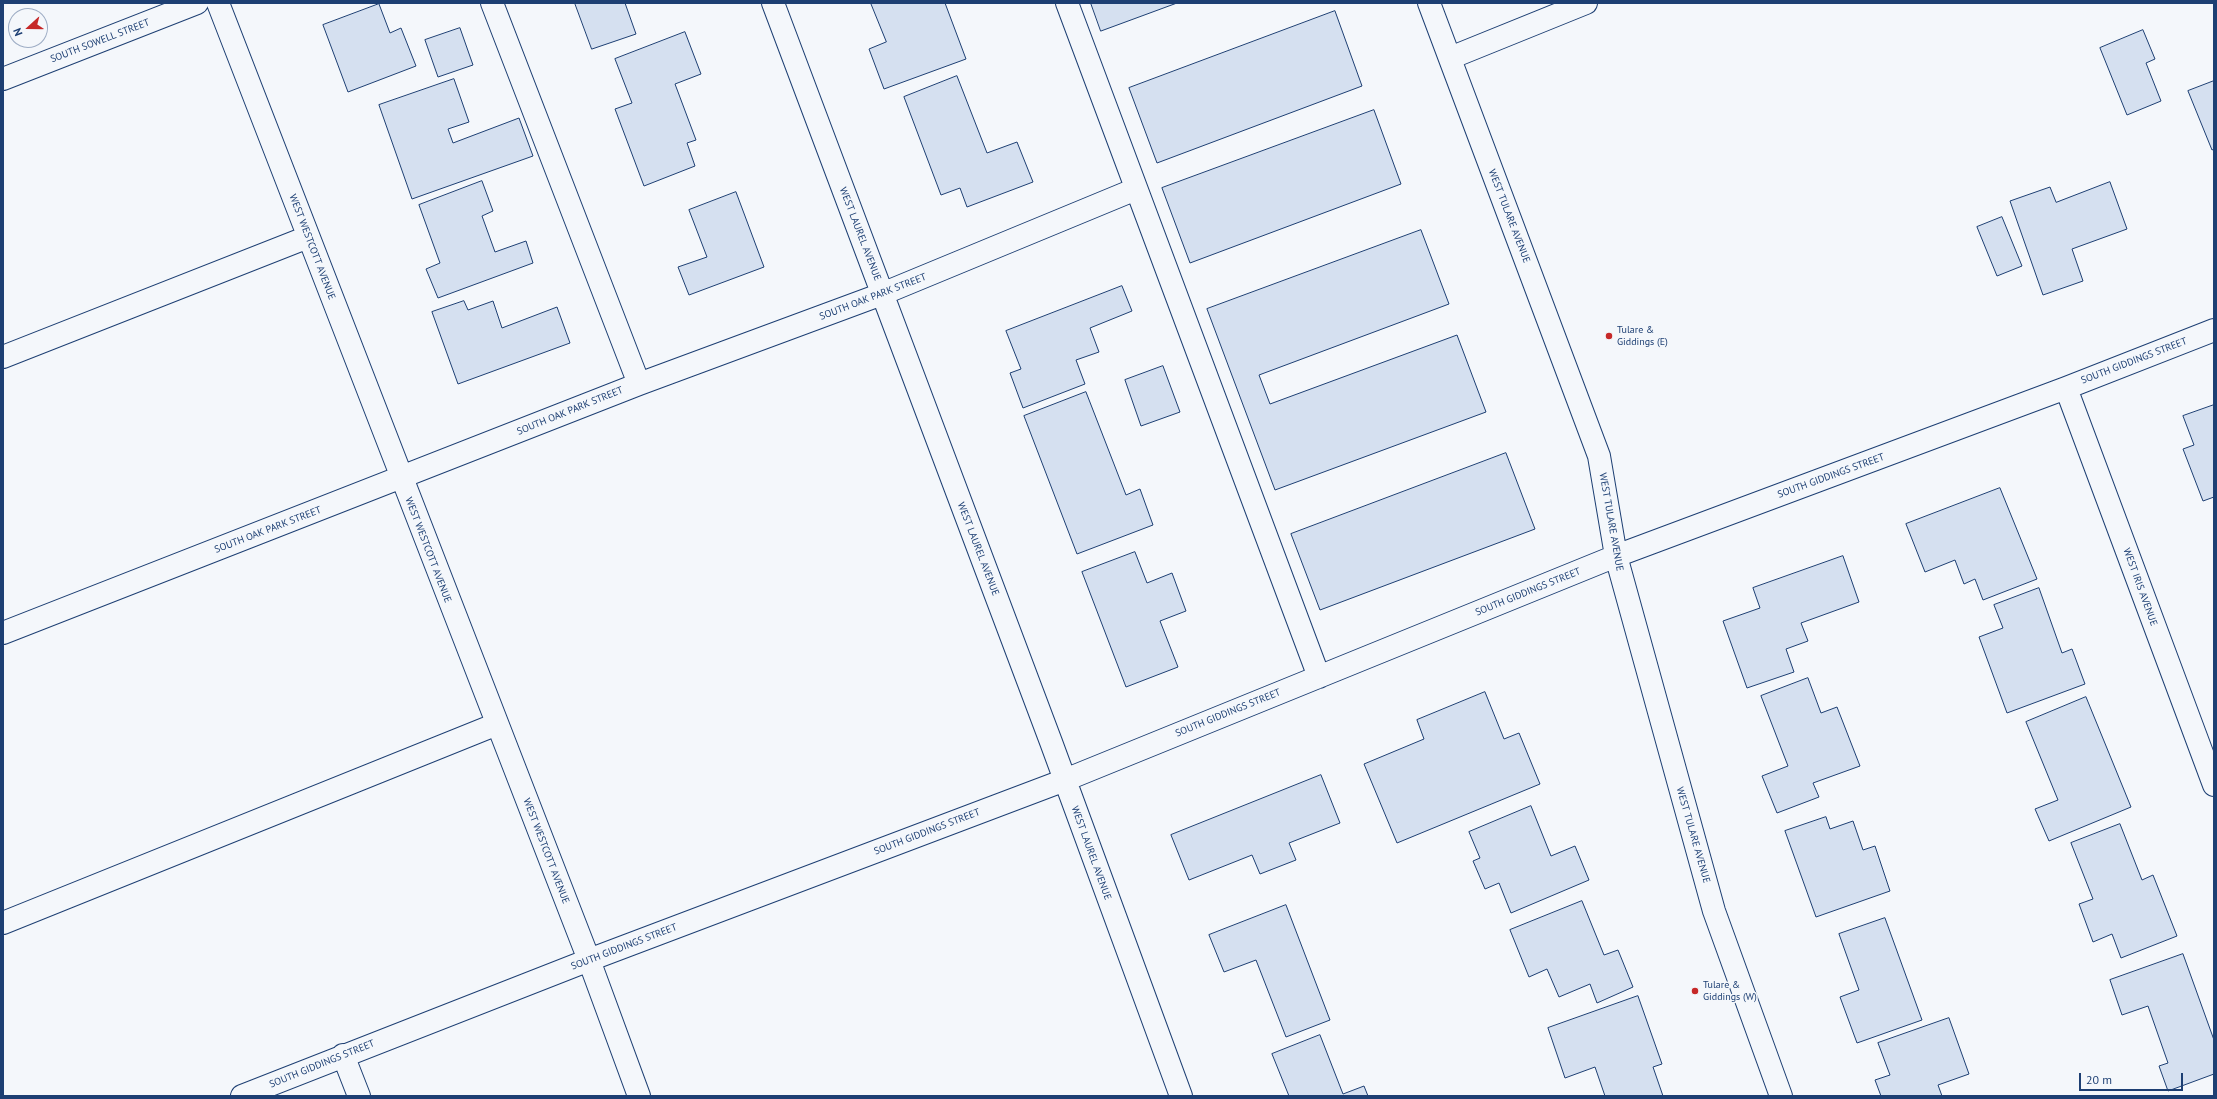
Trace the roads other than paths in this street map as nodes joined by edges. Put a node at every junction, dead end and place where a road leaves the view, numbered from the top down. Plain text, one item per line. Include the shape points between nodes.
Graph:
1 (196, 3) edge
2 (218, 3) edge
3 (492, 3) edge
4 (773, 3) edge
5 (1067, 3) edge
6 (1429, 3) edge
7 (1586, 3) edge
8 (1450, 58) junction
9 (3, 79) edge
10 (1136, 189) junction
11 (308, 237) junction
12 (882, 294) junction
13 (2214, 330) edge
14 (3, 357) edge
15 (639, 384) junction
16 (2066, 388) junction
17 (401, 479) junction
18 (1616, 556) junction
19 (3, 633) edge
20 (1319, 677) junction
21 (497, 724) junction
22 (1065, 780) junction
23 (2214, 786) edge
24 (3, 923) edge
25 (588, 960) junction
26 (343, 1055) junction
27 (242, 1096) edge
28 (359, 1096) edge
29 (639, 1096) edge
30 (1180, 1096) edge
31 (1781, 1096) edge

1 - 9 street, SOUTH SOWELL STREET
2 - 11 street, WEST WESTCOTT AVENUE
3 - 15 street
4 - 12 street, WEST LAUREL AVENUE
5 - 10 street
6 - 8 street, WEST TULARE AVENUE
7 - 8 street
8 - 18 street, WEST TULARE AVENUE via 1599,456
10 - 12 street, SOUTH OAK PARK STREET
10 - 20 street
11 - 14 street
11 - 17 street, WEST WESTCOTT AVENUE
12 - 15 street, SOUTH OAK PARK STREET
12 - 22 street, WEST LAUREL AVENUE
13 - 16 street, SOUTH GIDDINGS STREET
15 - 17 street, SOUTH OAK PARK STREET
16 - 18 street, SOUTH GIDDINGS STREET
16 - 23 street, WEST IRIS AVENUE
17 - 19 street, SOUTH OAK PARK STREET
17 - 21 street, WEST WESTCOTT AVENUE
18 - 20 street, SOUTH GIDDINGS STREET
18 - 31 street, WEST TULARE AVENUE via 1714,911
20 - 22 street, SOUTH GIDDINGS STREET
21 - 24 street
21 - 25 street, WEST WESTCOTT AVENUE
22 - 25 street, SOUTH GIDDINGS STREET
22 - 30 street, WEST LAUREL AVENUE
25 - 26 street, SOUTH GIDDINGS STREET
25 - 29 street, WEST WESTCOTT AVENUE
26 - 27 street, SOUTH GIDDINGS STREET
26 - 28 street

